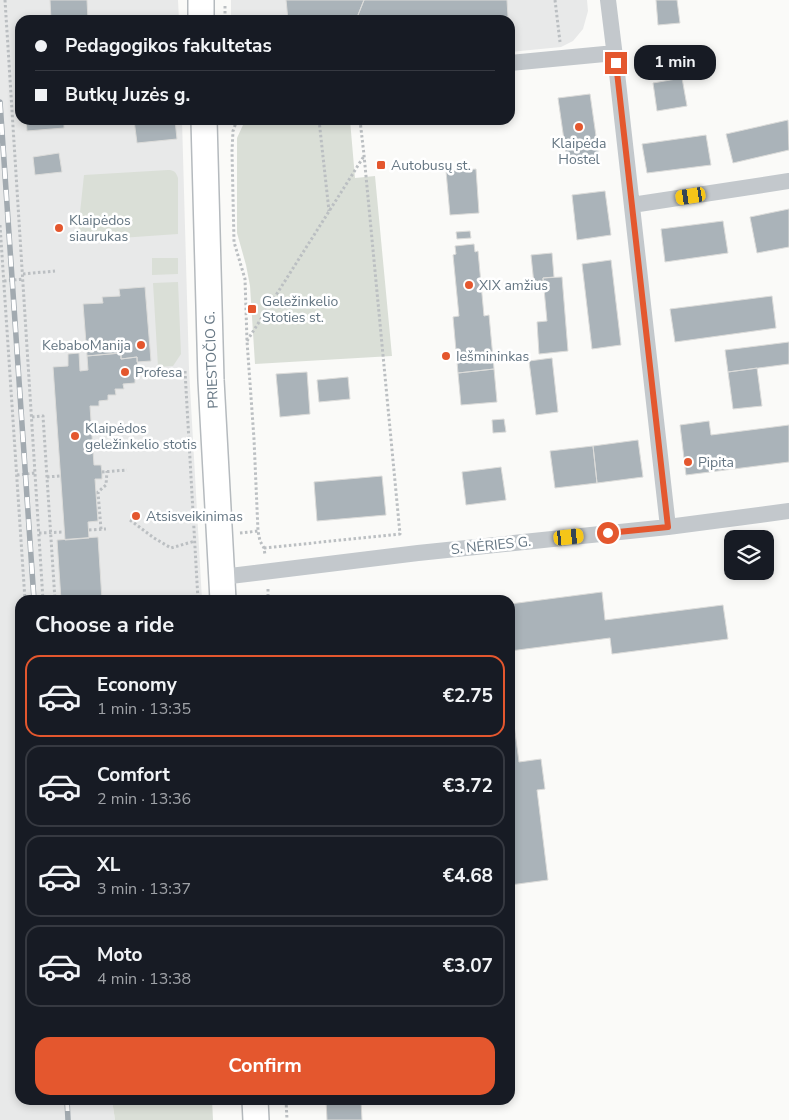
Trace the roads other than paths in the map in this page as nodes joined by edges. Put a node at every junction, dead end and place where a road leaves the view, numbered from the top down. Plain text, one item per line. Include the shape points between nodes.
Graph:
1 (201, 0) edge
2 (608, 0) edge
3 (201, 15) edge
4 (615, 53) junction
5 (515, 63) edge
6 (204, 125) edge
7 (789, 181) edge
8 (632, 205) junction
9 (789, 511) edge
10 (668, 527) junction
11 (223, 588) edge
12 (255, 1105) edge
13 (256, 1120) edge

1 - 3 main road
2 - 4 street
4 - 5 street
4 - 8 street
6 - 11 main road, PRIESTOČIO G. via 211,380
7 - 8 street
8 - 10 street
9 - 10 street, S. NĖRIES G.
10 - 11 street, S. NĖRIES G. via 418,553
12 - 13 main road

